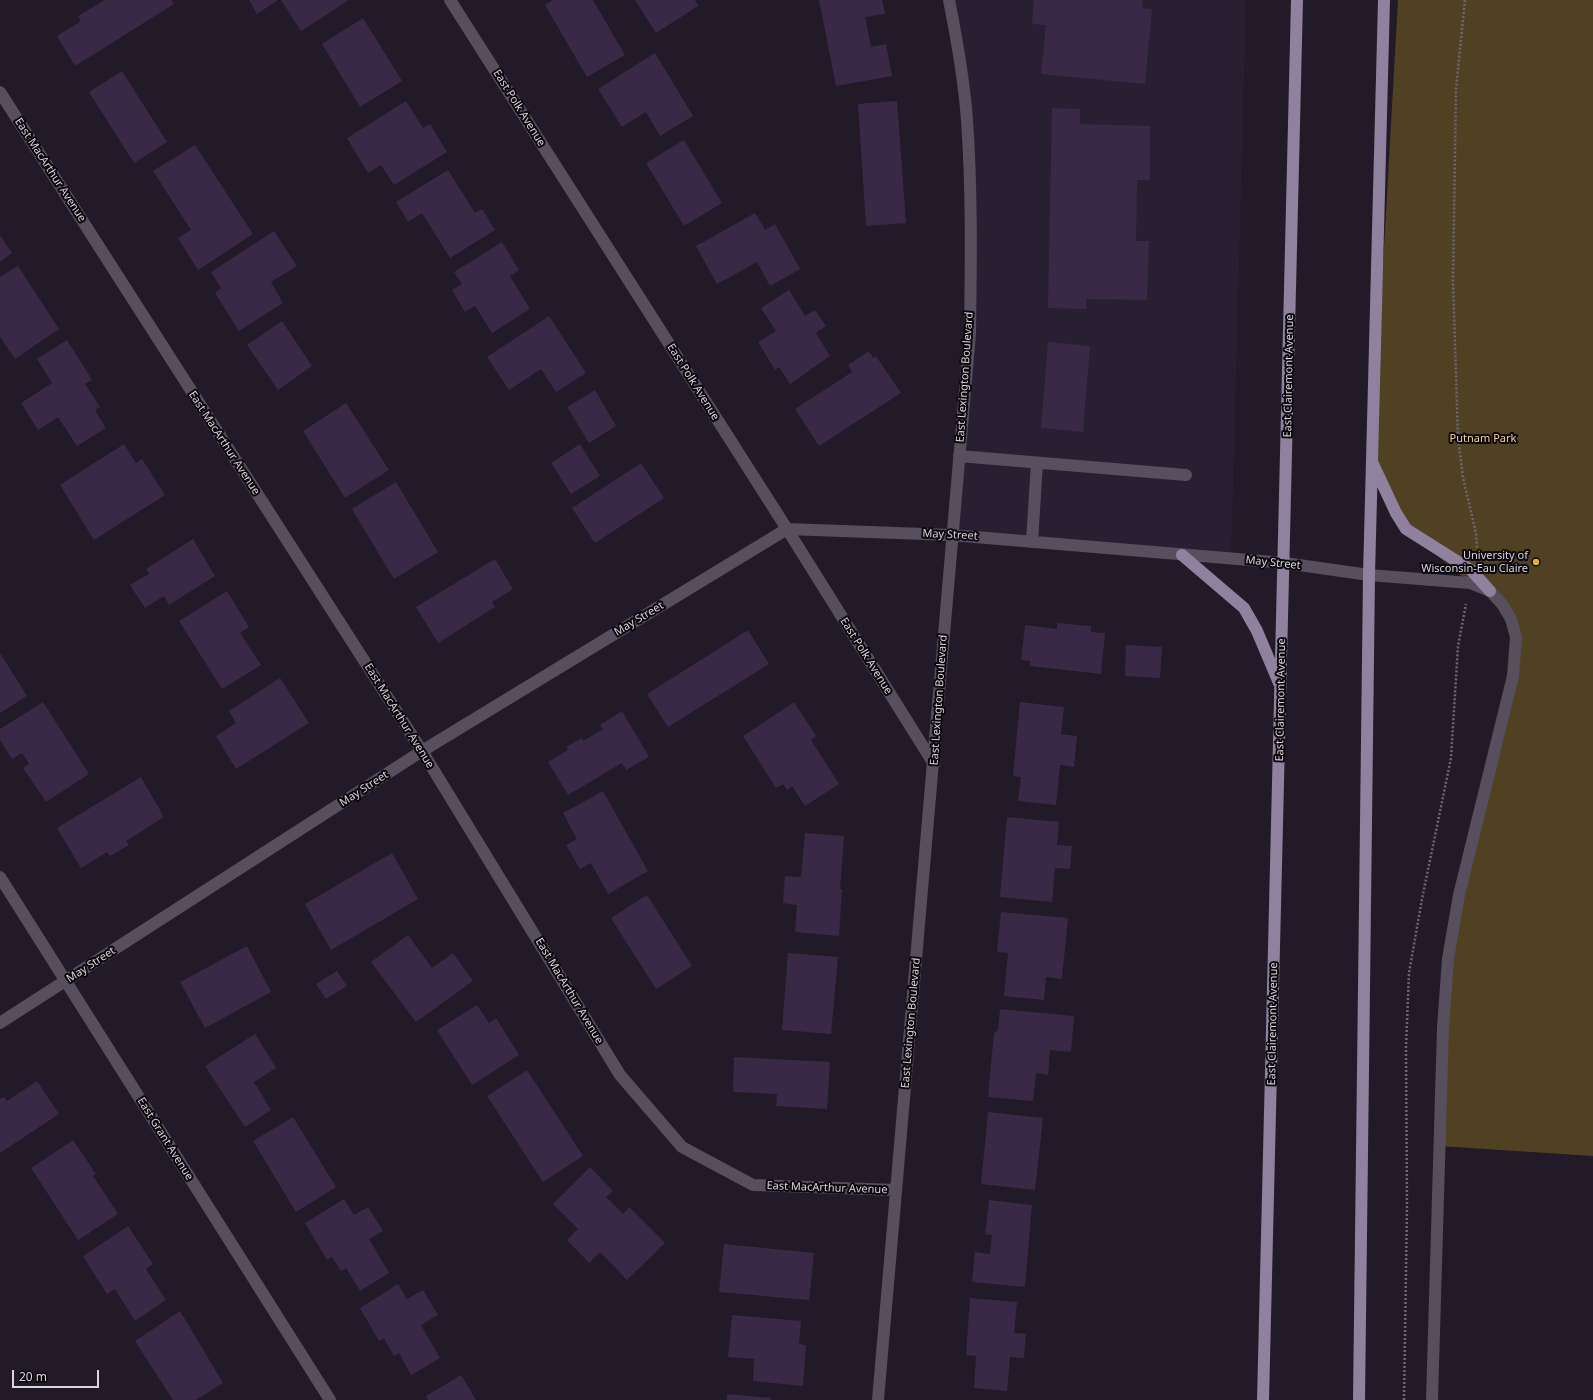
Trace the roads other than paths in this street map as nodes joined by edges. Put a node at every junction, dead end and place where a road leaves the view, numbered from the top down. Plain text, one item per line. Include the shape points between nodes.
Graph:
1 (450, 0) edge
2 (949, 0) edge
3 (1297, 0) edge
4 (1384, 0) edge
5 (0, 92) edge
6 (959, 456) junction
7 (1372, 461) junction
8 (1037, 463) junction
9 (1186, 475) dead end
10 (787, 529) junction
11 (952, 535) junction
12 (1032, 542) junction
13 (1182, 555) junction
14 (1284, 563) junction
15 (1368, 574) junction
16 (1490, 591) junction
17 (1281, 688) junction
18 (422, 751) junction
19 (934, 764) junction
20 (0, 877) edge
21 (66, 981) junction
22 (0, 1023) edge
23 (896, 1190) junction
24 (330, 1400) edge
25 (878, 1400) edge
26 (1263, 1400) edge
27 (1359, 1400) edge
28 (1432, 1400) edge

1 - 10 street, East Polk Avenue
2 - 6 street, East Lexington Boulevard via 967,119 970,193 970,333
3 - 14 main road, East Clairemont Avenue
4 - 7 main road
5 - 18 street, East MacArthur Avenue
6 - 8 street
6 - 11 street, East Lexington Boulevard
7 - 15 main road
7 - 16 main road via 1406,529 1471,570
8 - 9 street
8 - 12 street
10 - 11 street, May Street
10 - 18 street, May Street
10 - 19 street, East Polk Avenue
11 - 12 street, May Street
11 - 19 street, East Lexington Boulevard
12 - 13 street, May Street
13 - 14 street, May Street
13 - 17 main road via 1244,608 1257,631
14 - 15 street, May Street
14 - 17 main road, East Clairemont Avenue
15 - 16 street, May Street via 1470,583
15 - 27 main road
16 - 28 street via 1511,619 1516,637 1516,656 1459,895 1448,959 1442,1036
17 - 26 main road, East Clairemont Avenue
18 - 21 street, May Street
18 - 23 street, East MacArthur Avenue via 620,1075 682,1147 753,1185
19 - 23 street, East Lexington Boulevard
20 - 21 street, East Grant Avenue
21 - 22 street, May Street
21 - 24 street, East Grant Avenue
23 - 25 street, East Lexington Boulevard

